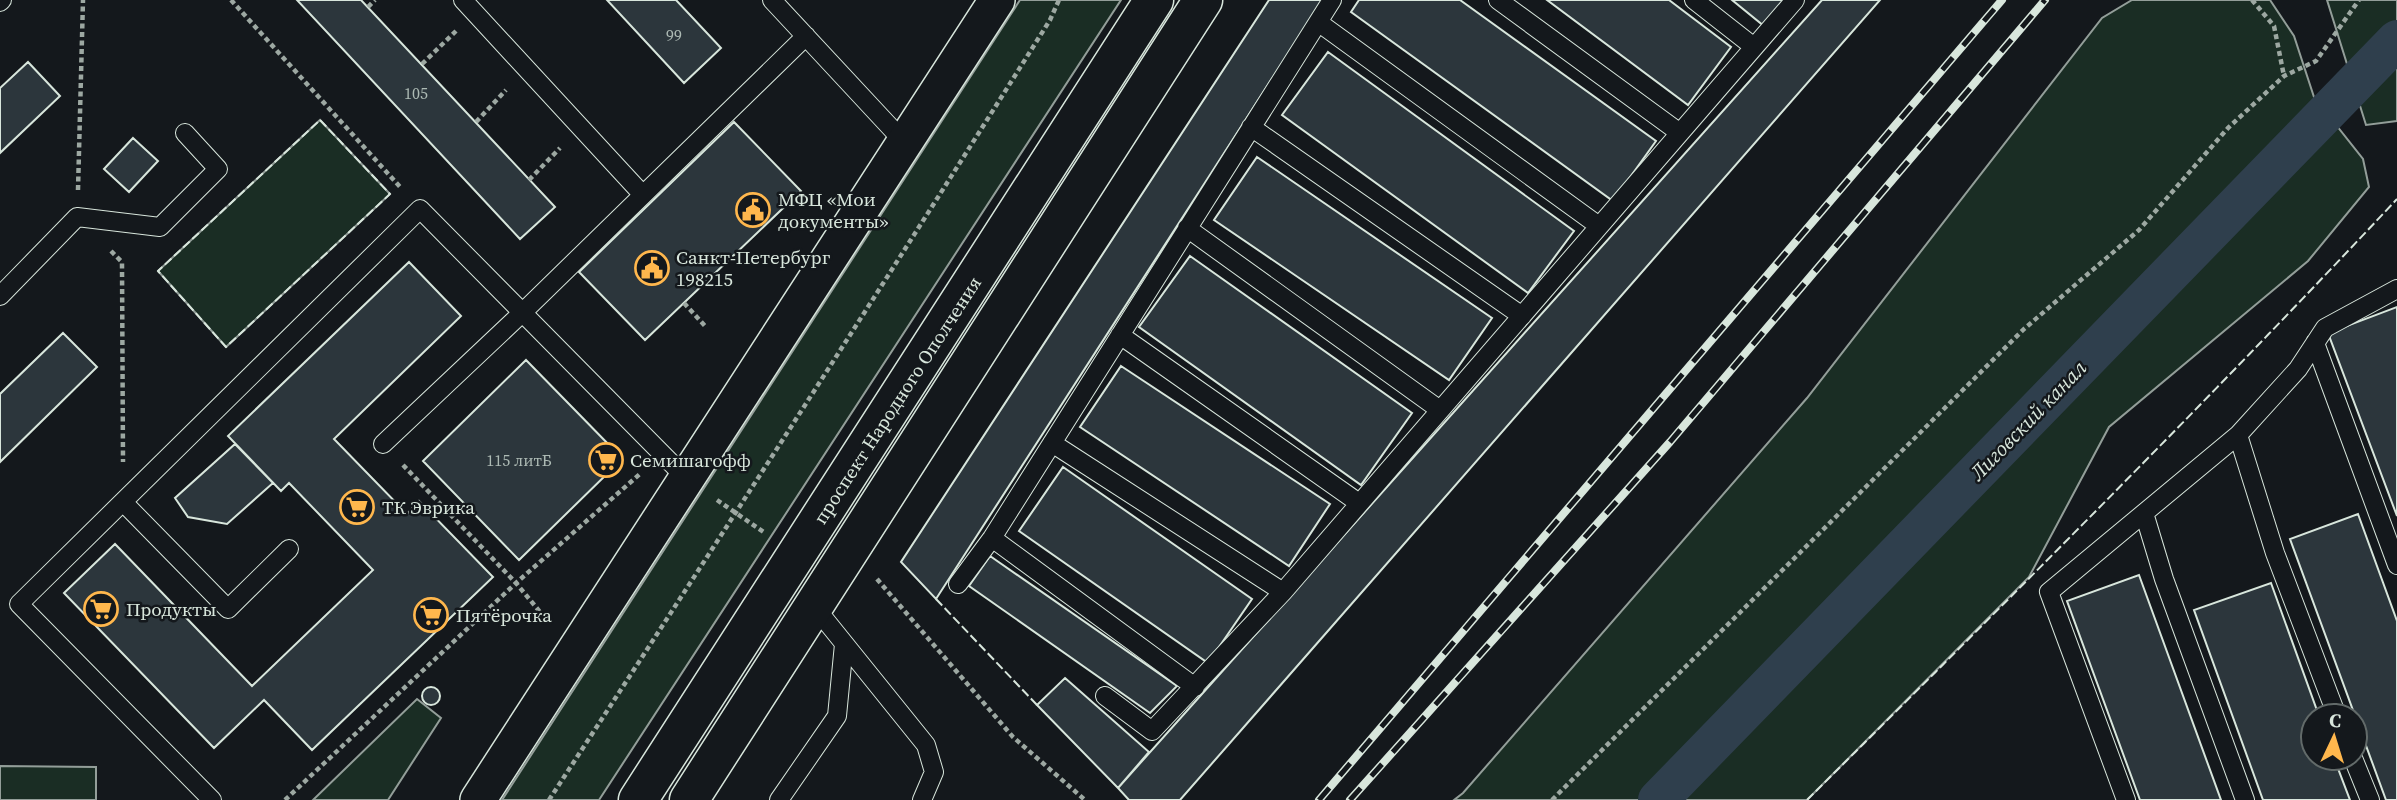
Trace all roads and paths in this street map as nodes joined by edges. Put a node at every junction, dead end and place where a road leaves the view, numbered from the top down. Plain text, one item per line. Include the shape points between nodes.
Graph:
1 (83, 0) edge
2 (232, 0) edge
3 (375, 0) edge
4 (772, 0) edge
5 (997, 0) edge
6 (1059, 0) edge
7 (1154, 0) edge
8 (1203, 0) edge
9 (1332, 0) edge
10 (1498, 0) edge
11 (1694, 0) edge
12 (1795, 0) edge
13 (2252, 0) edge
14 (2358, 0) edge
15 (469, 6) edge
16 (368, 7) dead end
17 (1318, 22) junction
18 (806, 36) junction
19 (1755, 47) junction
20 (422, 64) dead end
21 (526, 69) junction
22 (2284, 76) junction
23 (475, 122) dead end
24 (580, 127) junction
25 (1251, 127) junction
26 (185, 133) dead end
27 (1680, 133) junction
28 (905, 143) junction
29 (529, 180) dead end
30 (643, 195) junction
31 (420, 209) junction
32 (77, 217) junction
33 (1600, 226) junction
34 (1187, 228) junction
35 (122, 262) dead end
36 (2397, 289) edge
37 (0, 296) edge
38 (684, 303) dead end
39 (523, 312) junction
40 (1522, 316) junction
41 (705, 326) dead end
42 (1120, 335) junction
43 (2315, 343) junction
44 (1440, 410) junction
45 (2238, 435) junction
46 (1052, 443) junction
47 (383, 444) dead end
48 (674, 466) junction
49 (410, 473) dead end
50 (123, 502) junction
51 (1359, 503) junction
52 (736, 513) junction
53 (2144, 513) junction
54 (771, 537) dead end
55 (992, 538) junction
56 (289, 550) dead end
57 (2397, 565) edge
58 (876, 578) dead end
59 (516, 583) junction
60 (958, 584) dead end
61 (1283, 592) junction
62 (814, 606) junction
63 (545, 618) dead end
64 (844, 644) junction
65 (1195, 687) junction
66 (1105, 696) dead end
67 (2332, 702) edge
68 (2359, 772) edge
69 (212, 800) edge
70 (285, 800) edge
71 (478, 800) edge
72 (548, 800) edge
73 (638, 800) edge
74 (689, 800) edge
75 (779, 800) edge
76 (922, 800) edge
77 (1084, 800) edge
78 (1552, 800) edge
79 (2126, 800) edge
80 (2245, 800) edge
81 (2370, 800) edge

1 - 32 path
2 - 31 path
3 - 16 path
4 - 18 lane
5 - 28 street
6 - 52 path
7 - 73 main road, проспект Народного Ополчения
8 - 62 main road, проспект Народного Ополчения
9 - 17 lane
10 - 27 lane
11 - 19 lane
12 - 19 lane
13 - 22 path via 2274,26
14 - 22 path via 2316,61
15 - 20 path
15 - 21 lane
17 - 25 lane
17 - 33 lane
18 - 28 lane
18 - 30 lane
19 - 27 lane
21 - 23 path
21 - 24 lane
22 - 78 path via 2228,128 2139,230 2024,329
24 - 29 path
24 - 30 lane
25 - 34 lane
25 - 40 lane
26 - 32 lane via 219,169 160,227
27 - 33 lane
28 - 48 street
30 - 39 lane
31 - 39 lane
31 - 50 lane
32 - 37 lane
33 - 40 lane
34 - 42 lane
34 - 44 lane
35 - 50 path
36 - 43 lane via 2325,328
38 - 41 path
39 - 47 lane
39 - 48 lane
40 - 44 lane
42 - 46 lane
42 - 51 lane
43 - 45 lane via 2298,369
43 - 57 lane
44 - 51 lane
45 - 53 lane
45 - 67 lane via 2275,553
46 - 55 lane
46 - 61 lane
48 - 52 path
48 - 59 path
48 - 71 street
49 - 59 path
50 - 56 lane via 228,608
50 - 69 lane via 19,604
51 - 61 lane
52 - 54 path
52 - 72 path
53 - 79 lane via 2049,592
53 - 80 lane
55 - 60 lane
55 - 65 lane
58 - 77 path via 1013,737
59 - 63 path
59 - 70 path
61 - 65 lane
62 - 64 lane
62 - 74 main road, проспект Народного Ополчения
64 - 75 lane via 837,716
64 - 76 lane via 926,745 934,772
65 - 66 lane via 1152,731
68 - 81 lane

